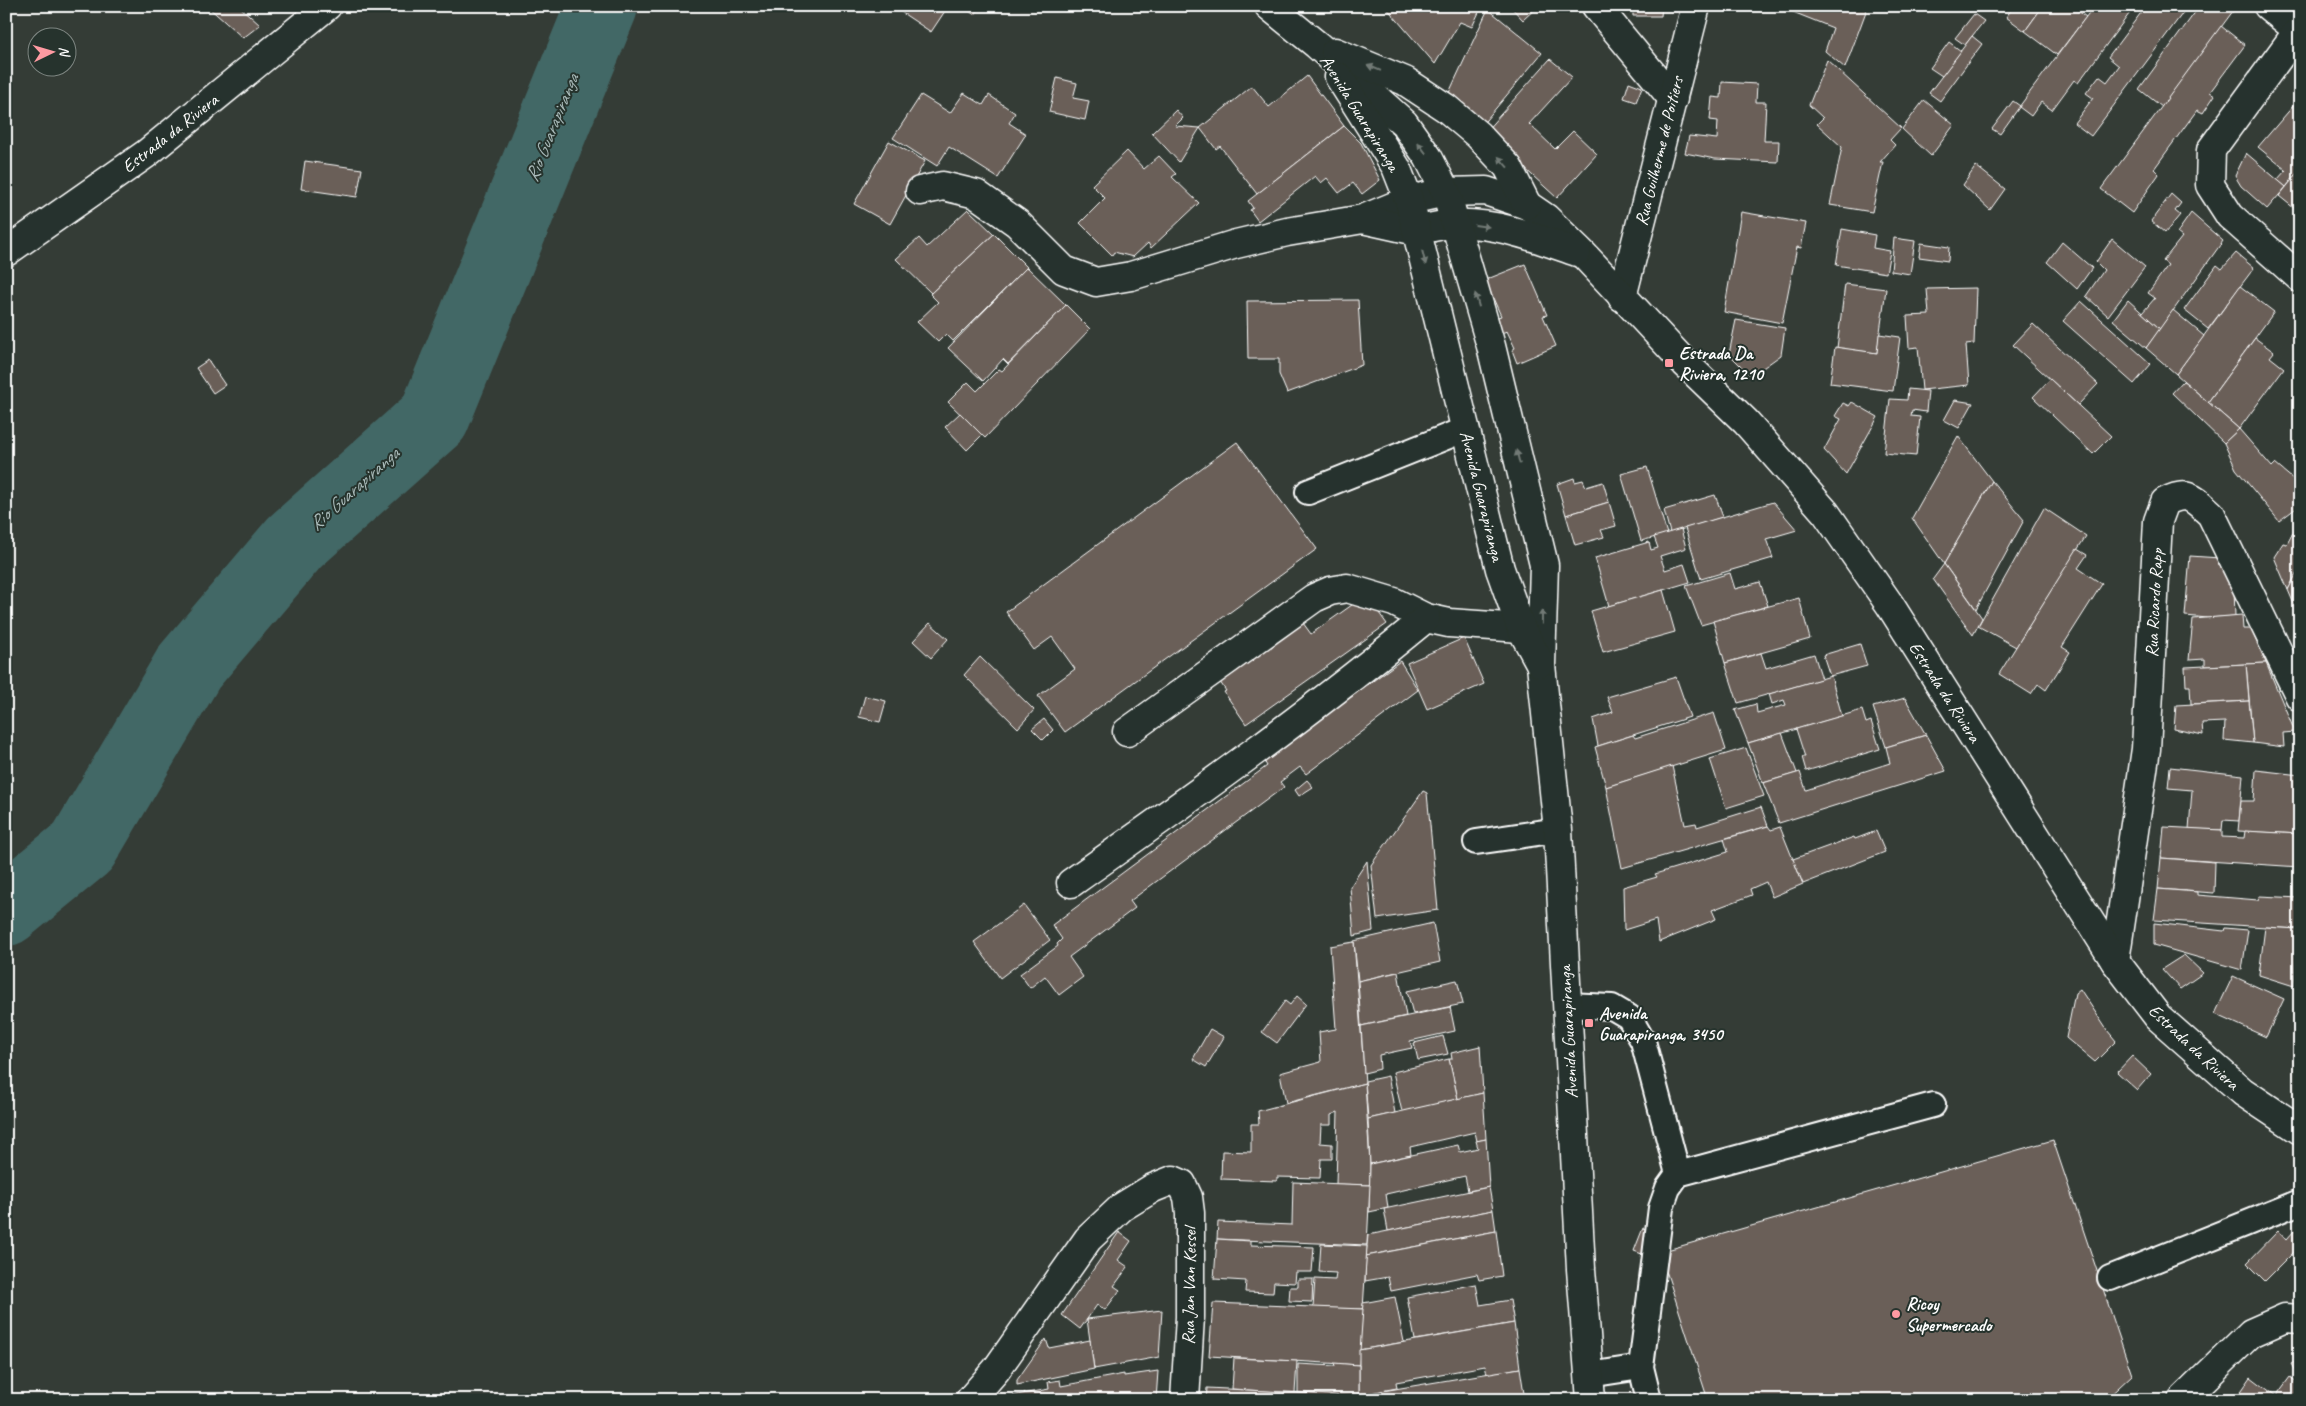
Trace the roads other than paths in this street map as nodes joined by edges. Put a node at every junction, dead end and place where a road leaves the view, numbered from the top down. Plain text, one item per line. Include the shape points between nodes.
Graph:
1 (327, 6) edge
2 (1269, 6) edge
3 (1596, 6) edge
4 (1696, 6) edge
5 (2268, 6) edge
6 (2299, 32) edge
7 (1317, 44) junction
8 (1673, 99) junction
9 (920, 191) dead end
10 (1446, 192) junction
11 (1409, 200) junction
12 (1527, 205) junction
13 (1363, 219) junction
14 (1455, 224) junction
15 (1417, 231) junction
16 (6, 252) edge
17 (1583, 254) junction
18 (2300, 278) edge
19 (1622, 296) junction
20 (1466, 429) junction
21 (1308, 492) dead end
22 (1426, 618) junction
23 (1521, 628) junction
24 (1541, 665) junction
25 (2300, 697) edge
26 (1128, 732) dead end
27 (1558, 830) junction
28 (1476, 842) dead end
29 (1071, 884) dead end
30 (2115, 961) junction
31 (1567, 1005) junction
32 (1933, 1105) dead end
33 (2300, 1130) edge
34 (1678, 1174) junction
35 (2300, 1202) edge
36 (2110, 1278) dead end
37 (2300, 1319) edge
38 (1641, 1368) junction
39 (1590, 1387) edge
40 (970, 1400) edge
41 (1185, 1400) edge
42 (1649, 1400) edge
43 (2182, 1400) edge

1 - 16 street, Estrada da Riviera via 146,154
2 - 7 street
3 - 8 street
4 - 8 street, Rua Guilherme de Poitiers
5 - 6 street
6 - 18 street via 2211,150 2210,185 2230,216
10 -> 7 street, Avenida Guarapiranga via 1428,157 1404,123
7 - 11 street, Avenida Guarapiranga via 1396,167
12 -> 7 street via 1508,167 1478,135 1446,108 1405,80
8 - 19 street, Rua Guilherme de Poitiers
9 - 13 street via 943,186 976,194 1017,223 1064,270 1096,282 1131,276 1287,232
10 - 11 street, Estrada da Riviera
10 - 12 street, Estrada da Riviera via 1486,191
10 - 14 street, Avenida Guarapiranga
11 - 13 street, Estrada da Riviera
11 - 15 street, Avenida Guarapiranga
12 - 17 street, Estrada da Riviera via 1546,218
13 - 15 street
14 - 15 street, Estrada da Riviera
14 -> 17 street, Estrada da Riviera via 1508,230
24 -> 14 street, Avenida Guarapiranga via 1544,565 1491,346
15 -> 20 street, Avenida Guarapiranga
17 - 19 street, Estrada da Riviera
19 - 30 street, Estrada da Riviera via 1746,422 1826,513 1890,605
20 - 21 lane
20 - 23 street, Avenida Guarapiranga via 1500,569
22 - 23 street via 1449,623
22 - 26 street via 1372,594 1347,588 1330,591 1314,598
22 - 29 street via 1261,749
23 - 24 street, Avenida Guarapiranga
24 - 27 street, Avenida Guarapiranga
25 - 30 street, Rua Ricardo Rapp via 2211,514 2192,496 2178,495 2165,502 2158,521 2146,749
27 - 28 lane
27 - 31 street, Avenida Guarapiranga
30 - 33 street, Estrada da Riviera via 2158,1017 2243,1092
31 - 34 lane via 1612,1007 1629,1017 1644,1041
31 - 39 street, Avenida Guarapiranga
32 - 34 lane
34 - 38 lane via 1668,1188 1661,1208
35 - 36 lane
37 - 43 street via 2285,1318 2251,1333
38 - 39 lane
38 - 42 lane
40 - 41 street, Rua Jan Van Kessel via 996,1370 1088,1239 1122,1207 1173,1180 1182,1184 1190,1213 1190,1317

